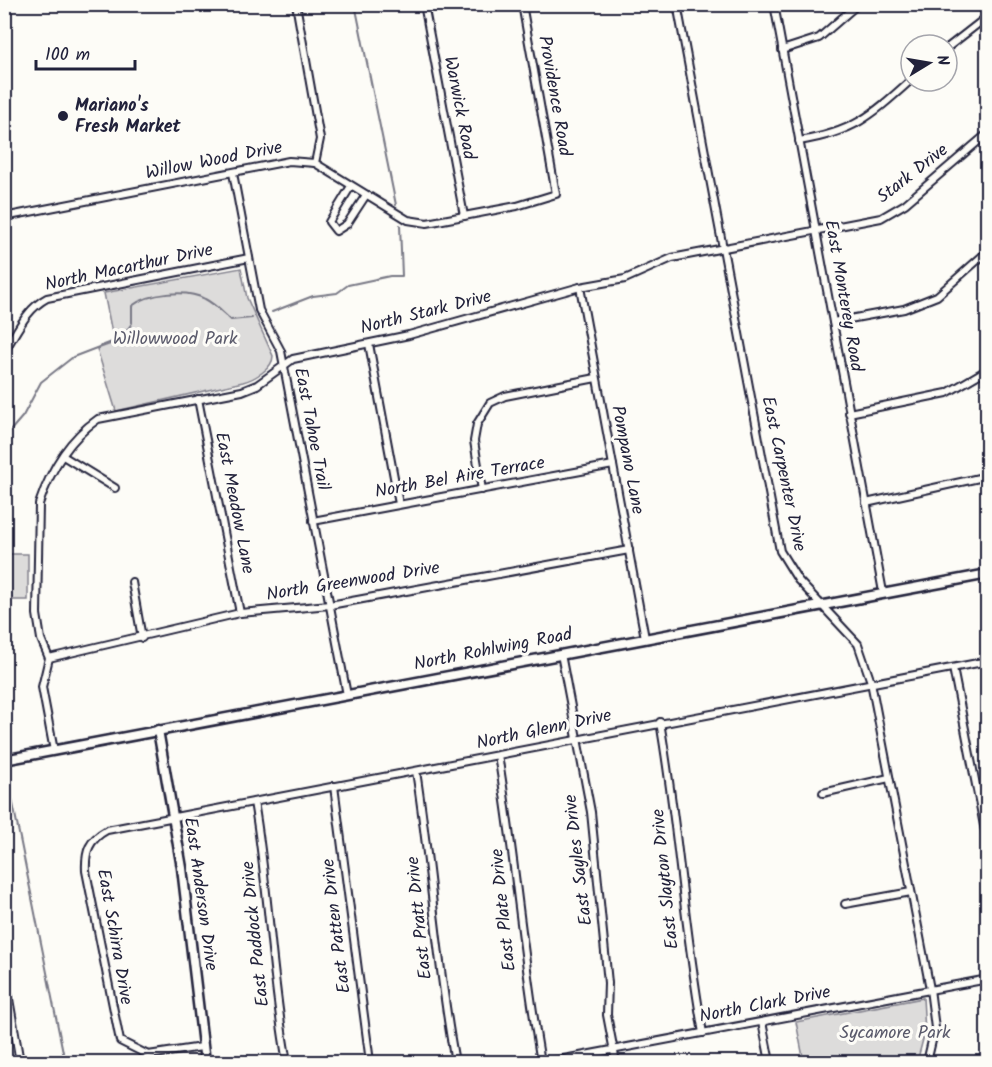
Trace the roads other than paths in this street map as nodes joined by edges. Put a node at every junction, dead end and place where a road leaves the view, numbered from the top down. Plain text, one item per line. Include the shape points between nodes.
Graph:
1 (296, 4) edge
2 (424, 4) edge
3 (522, 4) edge
4 (678, 4) edge
5 (774, 4) edge
6 (858, 4) edge
7 (987, 16) edge
8 (959, 38) edge
9 (782, 50) junction
10 (899, 90) edge
11 (987, 133) edge
12 (799, 141) junction
13 (315, 163) junction
14 (233, 173) junction
15 (351, 186) junction
16 (366, 195) junction
17 (464, 216) junction
18 (4, 217) edge
19 (816, 232) junction
20 (723, 249) junction
21 (987, 251) edge
22 (249, 258) junction
23 (580, 287) junction
24 (833, 322) junction
25 (369, 344) junction
26 (4, 352) edge
27 (284, 366) junction
28 (987, 369) edge
29 (596, 378) junction
30 (198, 399) junction
31 (849, 413) junction
32 (63, 456) junction
33 (613, 465) junction
34 (987, 476) edge
35 (115, 488) dead end
36 (482, 490) junction
37 (866, 503) junction
38 (399, 504) junction
39 (313, 521) junction
40 (628, 550) junction
41 (987, 574) edge
42 (132, 582) dead end
43 (883, 592) junction
44 (822, 604) junction
45 (330, 605) junction
46 (240, 613) junction
47 (142, 638) junction
48 (645, 638) junction
49 (561, 654) junction
50 (49, 658) junction
51 (987, 661) edge
52 (952, 668) junction
53 (871, 682) junction
54 (347, 695) junction
55 (660, 722) junction
56 (158, 730) junction
57 (577, 737) junction
58 (54, 751) junction
59 (498, 755) junction
60 (4, 760) edge
61 (416, 771) junction
62 (889, 778) junction
63 (334, 786) junction
64 (823, 793) dead end
65 (254, 801) junction
66 (173, 817) junction
67 (107, 830) joint
68 (987, 846) edge
69 (911, 892) junction
70 (845, 904) dead end
71 (4, 970) edge
72 (987, 979) edge
73 (930, 989) junction
74 (762, 1022) junction
75 (703, 1033) junction
76 (202, 1047) junction
77 (613, 1050) junction
78 (20, 1062) edge
79 (205, 1062) edge
80 (287, 1062) edge
81 (370, 1062) edge
82 (455, 1062) edge
83 (542, 1062) edge
84 (548, 1062) edge
85 (616, 1062) edge
86 (770, 1062) edge
87 (927, 1062) edge

1 - 13 street via 320,139
2 - 17 street, Warwick Road
3 - 17 street, Providence Road via 556,194
4 - 20 street, East Carpenter Drive
5 - 9 street, East Monterey Road
6 - 9 street via 819,38
7 - 8 street
9 - 12 street, East Monterey Road
10 - 12 street via 855,126 833,135
11 - 19 street, Stark Drive via 891,213
12 - 19 street, East Monterey Road
13 - 14 street, Willow Wood Drive via 289,162
13 - 15 street
14 - 18 street, Willow Wood Drive
14 - 22 street, East Tahoe Trail
15 - 16 street
15 - 16 street via 329,222 336,231 347,224
16 - 17 street via 408,220 427,223
19 - 20 street, North Stark Drive
19 - 24 street, East Monterey Road
20 - 23 street, North Stark Drive via 667,260 625,279
20 - 44 street, East Carpenter Drive via 780,551 798,580
21 - 24 street via 937,296 904,309
22 - 26 street, North Macarthur Drive via 47,298 28,313
22 - 27 street, East Tahoe Trail via 259,310 278,343
23 - 25 street, North Stark Drive
23 - 29 street, Pompano Lane
24 - 31 street, East Monterey Road
25 - 27 street, North Stark Drive via 293,359
25 - 38 street
27 - 30 street, North Stark Drive via 257,385
27 - 39 street, East Tahoe Trail
28 - 31 street via 940,395
29 - 33 street, Pompano Lane
29 - 36 street via 505,396 490,403 477,424 474,441
30 - 32 street, North Stark Drive via 98,419 79,432
30 - 46 street, East Meadow Lane
31 - 37 street, East Monterey Road
32 - 35 street
32 - 50 street, North Stark Drive via 39,504 38,614 41,639
33 - 36 street, North Bel Aire Terrace
33 - 40 street, Pompano Lane
34 - 37 street
36 - 38 street, North Bel Aire Terrace
37 - 43 street, East Monterey Road
38 - 39 street, North Bel Aire Terrace
39 - 45 street, East Tahoe Trail
40 - 45 street, North Greenwood Drive
40 - 48 street, Pompano Lane
41 - 43 street, North Rohlwing Road
42 - 47 street
43 - 44 street, North Rohlwing Road
44 - 48 street, North Rohlwing Road
44 - 53 street, East Carpenter Drive via 858,644
45 - 46 street, North Greenwood Drive
45 - 54 street, East Tahoe Trail
46 - 47 street, North Greenwood Drive
47 - 50 street, North Greenwood Drive
48 - 49 street, North Rohlwing Road
49 - 54 street, North Rohlwing Road
49 - 57 street, East Sayles Drive
50 - 58 street via 42,687
51 - 52 street, North Glenn Drive
52 - 53 street, North Glenn Drive
52 - 68 street
53 - 55 street, North Glenn Drive
53 - 62 street, East Carpenter Drive
54 - 56 street, North Rohlwing Road
55 - 57 street, North Glenn Drive
55 - 75 street, East Slayton Drive via 673,796 690,962
56 - 58 street, North Rohlwing Road
56 - 66 street, East Anderson Drive
57 - 59 street, North Glenn Drive
57 - 77 street, East Sayles Drive via 591,812
58 - 60 street, North Rohlwing Road
59 - 61 street, North Glenn Drive
59 - 83 street, East Plate Drive via 510,827 526,982
61 - 63 street, North Glenn Drive
61 - 82 street, East Pratt Drive via 444,1005
62 - 64 street
62 - 69 street, East Carpenter Drive
63 - 65 street, North Glenn Drive
63 - 81 street, East Patten Drive
65 - 66 street, North Glenn Drive
65 - 80 street, East Paddock Drive via 265,864
66 - 67 street, North Glenn Drive
66 - 76 street, East Anderson Drive
67 - 76 street, East Schirra Drive via 94,837 85,854 86,871 120,1041 148,1055
69 - 70 street
69 - 73 street, East Carpenter Drive
71 - 78 street
72 - 73 street, North Clark Drive
73 - 74 street, North Clark Drive
73 - 87 street, East Carpenter Drive via 935,1028
74 - 75 street, North Clark Drive
74 - 86 street
75 - 77 street, North Clark Drive
76 - 79 street, East Anderson Drive
77 - 84 street, North Clark Drive
77 - 85 street, East Sayles Drive

